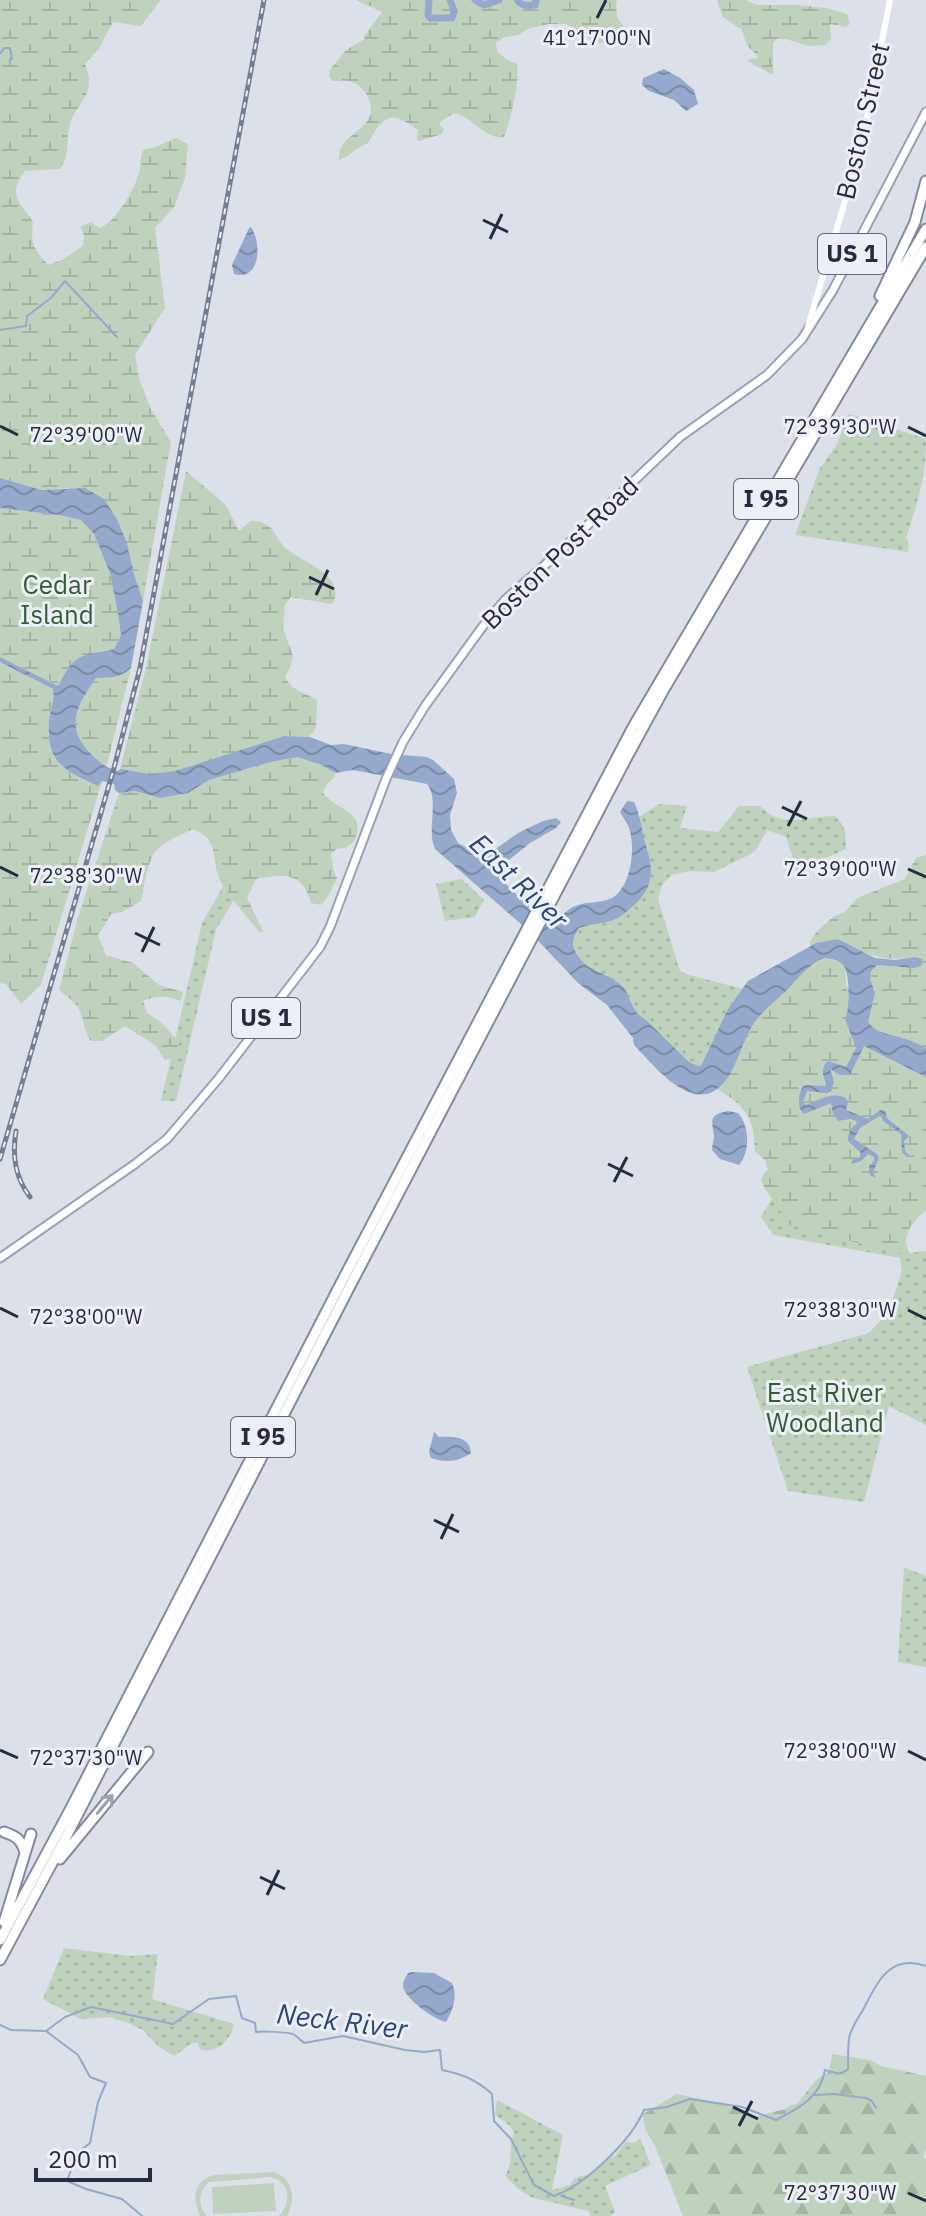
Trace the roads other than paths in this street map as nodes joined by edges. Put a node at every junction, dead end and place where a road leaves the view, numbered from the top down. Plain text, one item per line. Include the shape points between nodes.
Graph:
1 (890, 0) edge
2 (926, 112) edge
3 (915, 132) junction
4 (926, 133) edge
5 (926, 181) edge
6 (926, 229) edge
7 (926, 247) edge
8 (806, 333) junction
9 (832, 388) junction
10 (615, 771) junction
11 (542, 912) junction
12 (529, 937) junction
13 (0, 1258) edge
14 (148, 1752) dead end
15 (4, 1832) dead end
16 (31, 1834) dead end
17 (25, 1854) junction
18 (0, 1932) edge
19 (12, 1937) junction
20 (0, 1940) edge
21 (0, 1960) edge

1 - 8 main road, Boston Street via 862,143
2 - 3 main road, Boston Post Road / US 1
3 - 4 main road
3 - 8 main road, Boston Post Road / US 1
5 - 9 highway via 915,222
6 - 9 highway, I 95
7 - 10 highway, I 95
8 - 13 main road, Boston Post Road / US 1 via 767,375 680,437 497,609 425,706 397,754 320,947 174,1132
9 - 10 highway, I 95 via 657,685
10 - 11 highway, I 95
10 - 11 highway, I 95 via 605,801
11 - 12 highway, I 95
12 - 19 highway, I 95
12 - 20 highway, I 95 via 340,1285
19 -> 14 highway via 64,1853
15 - 17 highway via 20,1840
16 - 17 highway
17 - 18 highway
19 - 21 highway, I 95

